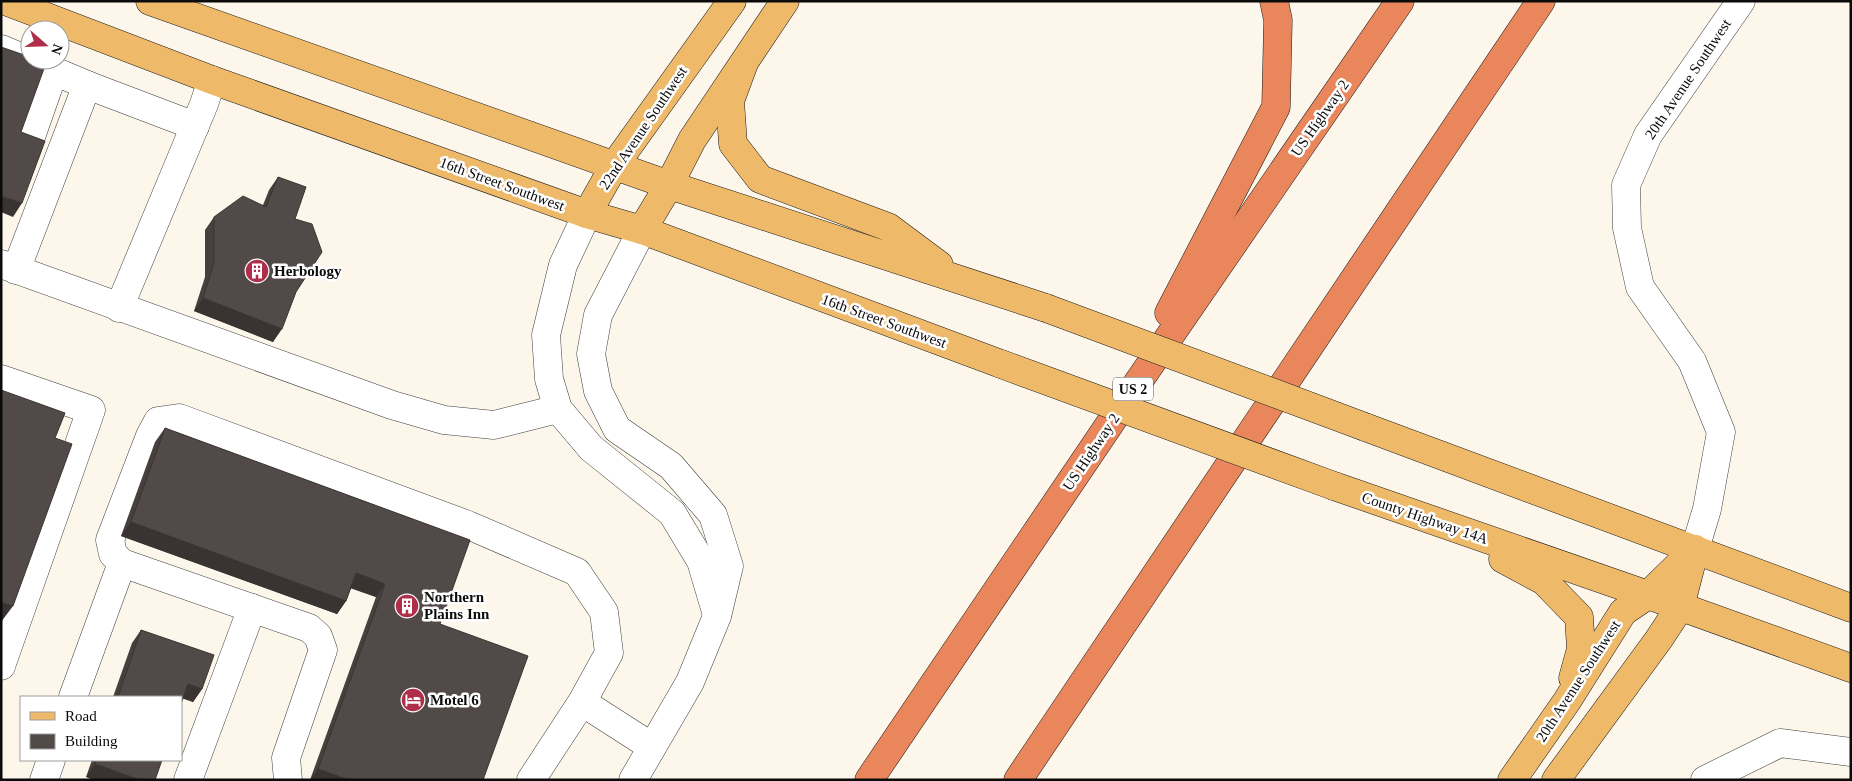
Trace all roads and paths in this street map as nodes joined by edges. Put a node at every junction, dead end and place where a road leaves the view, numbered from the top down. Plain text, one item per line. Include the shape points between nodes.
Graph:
1 (5, 1) edge
2 (150, 1) edge
3 (732, 1) edge
4 (785, 1) edge
5 (1274, 1) edge
6 (1400, 1) edge
7 (1540, 1) edge
8 (1741, 1) edge
9 (1, 49) edge
10 (744, 63) junction
11 (54, 71) junction
12 (212, 80) junction
13 (87, 85) junction
14 (195, 126) junction
15 (26, 151) edge
16 (614, 166) junction
17 (669, 185) junction
18 (587, 214) junction
19 (642, 230) junction
20 (9, 267) edge
21 (958, 279) junction
22 (119, 308) junction
23 (1001, 364) joint
24 (1, 379) edge
25 (1132, 391) junction
26 (558, 409) junction
27 (1424, 518) junction
28 (1695, 549) junction
29 (122, 563) junction
30 (1648, 595) junction
31 (1680, 607) junction
32 (252, 608) junction
33 (1851, 608) edge
34 (717, 616) junction
35 (1, 666) edge
36 (1851, 668) edge
37 (73, 696) edge
38 (1567, 700) junction
39 (582, 702) junction
40 (652, 747) junction
41 (1851, 752) edge
42 (51, 761) edge
43 (44, 780) edge
44 (188, 780) edge
45 (288, 780) edge
46 (531, 780) edge
47 (633, 780) edge
48 (869, 780) edge
49 (1018, 780) edge
50 (1512, 780) edge
51 (1556, 780) edge
52 (1705, 780) edge

1 - 12 main road, 16th Street Southwest
2 - 16 main road
3 - 16 main road, 22nd Avenue Southwest
4 - 10 main road
5 - 25 highway via 1278,20 1276,107 1186,278
6 - 25 highway, US Highway 2 / US 2
7 - 49 highway
8 - 28 street, 20th Avenue Southwest via 1648,135 1626,185 1627,228 1640,287 1692,361 1721,432 1708,509
9 - 11 street
10 - 17 main road via 692,140
10 - 21 main road via 730,101 733,144 760,179 888,227
11 - 13 street
11 - 15 street
12 - 14 street
12 - 18 main road, 16th Street Southwest
13 - 14 street
13 - 20 street
14 - 22 street
16 - 17 main road
16 - 18 main road, 22nd Avenue Southwest
17 - 19 main road
17 - 21 main road
18 - 19 main road, 16th Street Southwest
18 - 26 street, 22nd Avenue Southwest via 563,265 546,335 549,379
19 - 23 main road, 16th Street Southwest
19 - 34 street via 598,315 590,354 598,391 617,429 670,466 713,515 729,566
20 - 22 street
21 - 28 main road, bridge via 1046,308
22 - 26 street via 392,405 444,420 494,425
23 - 27 main road, County Highway 14A, bridge
24 - 35 street via 91,410
25 - 48 highway, US Highway 2 / US 2
26 - 34 street, 22nd Avenue Southwest via 591,448 672,513 701,561
27 - 30 main road, County Highway 14A
27 - 38 main road via 1544,581 1579,618 1581,650
28 - 30 main road, 20th Avenue Southwest
28 - 31 main road, 20th Avenue Southwest
28 - 33 main road
29 - 32 street
29 - 37 street
29 - 39 street via 113,554 110,540 150,436 158,421 179,418 468,525 577,572 604,612 608,653
30 - 31 main road, County Highway 14A
30 - 38 main road, 20th Avenue Southwest via 1623,612
31 - 36 main road, County Highway 14A
31 - 51 main road, 20th Avenue Southwest
32 - 44 street
32 - 45 street via 309,628 318,636 323,650 286,758
34 - 40 street via 690,682
38 - 50 main road, 20th Avenue Southwest
39 - 40 street
39 - 46 street
40 - 47 street
41 - 52 street via 1780,743
42 - 43 street

